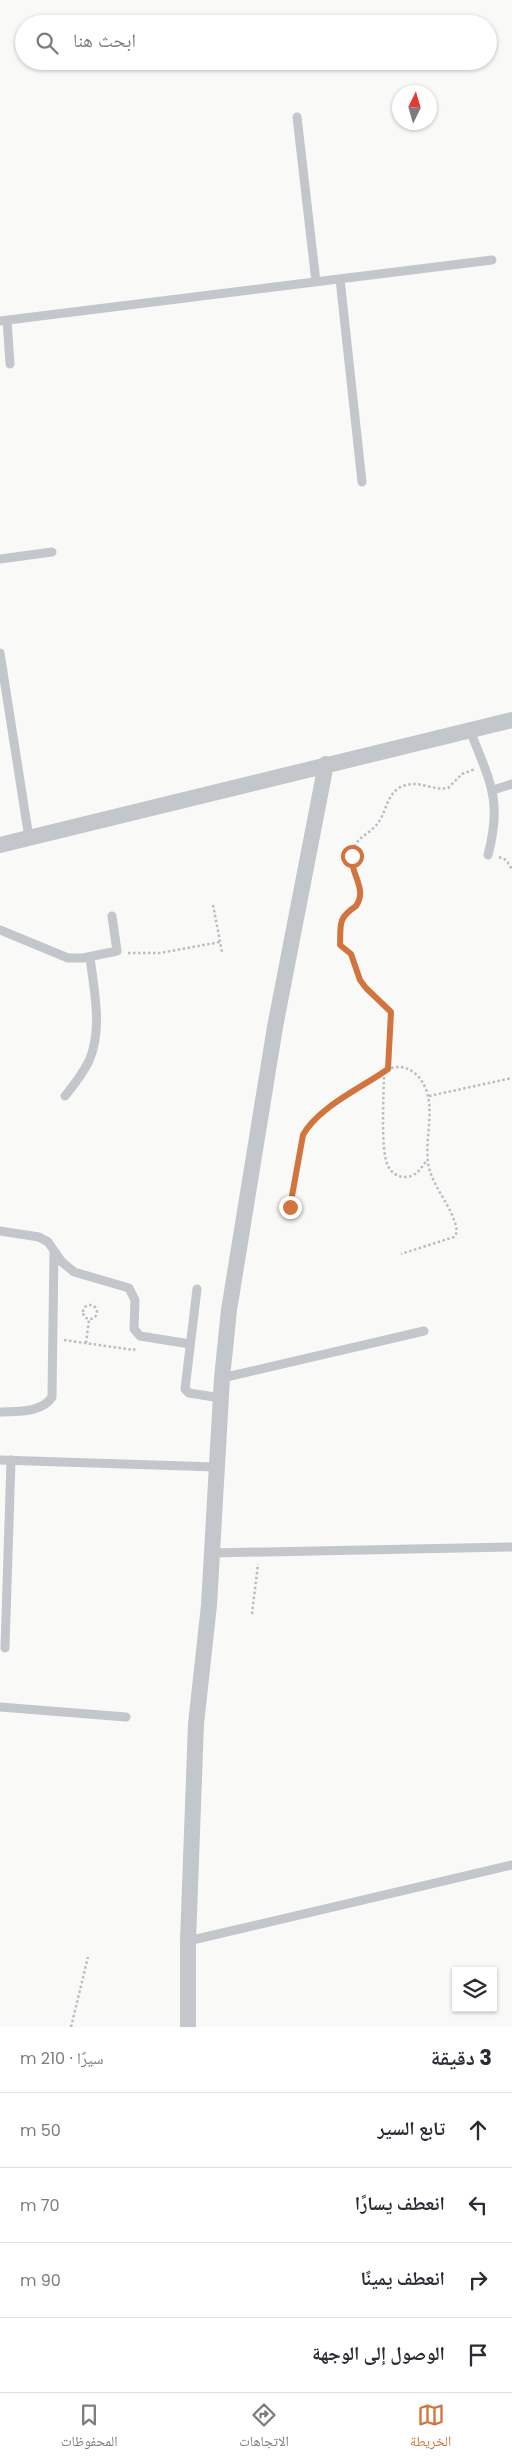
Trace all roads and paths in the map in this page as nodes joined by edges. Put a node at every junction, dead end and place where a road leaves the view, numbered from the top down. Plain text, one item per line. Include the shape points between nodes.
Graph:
1 (297, 117) dead end
2 (492, 260) dead end
3 (340, 279) junction
4 (316, 282) junction
5 (3, 320) edge
6 (10, 364) dead end
7 (362, 482) dead end
8 (52, 552) dead end
9 (0, 559) edge
10 (0, 652) edge
11 (512, 720) edge
12 (470, 730) junction
13 (326, 764) junction
14 (483, 765) junction
15 (512, 784) edge
16 (493, 790) junction
17 (29, 838) junction
18 (0, 845) edge
19 (488, 855) joint
20 (512, 869) edge
21 (213, 905) dead end
22 (112, 916) dead end
23 (0, 930) edge
24 (220, 942) junction
25 (116, 951) junction
26 (222, 952) dead end
27 (90, 958) junction
28 (388, 1069) junction
29 (384, 1072) junction
30 (512, 1078) edge
31 (65, 1096) dead end
32 (429, 1096) junction
33 (428, 1159) junction
34 (290, 1207) dead end
35 (0, 1231) edge
36 (54, 1251) junction
37 (401, 1254) dead end
38 (197, 1289) dead end
39 (89, 1320) junction
40 (424, 1331) dead end
41 (137, 1335) junction
42 (53, 1338) junction
43 (86, 1343) junction
44 (190, 1344) junction
45 (222, 1378) junction
46 (220, 1398) junction
47 (0, 1412) edge
48 (0, 1460) edge
49 (11, 1460) junction
50 (216, 1467) junction
51 (512, 1547) edge
52 (259, 1552) junction
53 (212, 1553) junction
54 (252, 1614) dead end
55 (5, 1648) dead end
56 (0, 1707) edge
57 (126, 1717) dead end
58 (512, 1866) edge
59 (188, 1941) junction
60 (88, 1957) dead end
61 (71, 2027) edge
62 (188, 2027) edge

1 - 4 lane
2 - 3 lane
3 - 4 lane
3 - 7 lane
4 - 5 lane
5 - 6 lane
8 - 9 lane
10 - 17 lane
11 - 12 street
12 - 13 street
12 - 14 lane
13 - 17 street
13 - 45 street via 275,1028 238,1253
14 - 16 lane
14 - 28 path via 462,774 448,788 413,784 401,787 388,800 380,820 360,838 354,850 352,868 359,883 360,896 356,906 341,920 340,945 351,954 366,988 391,1012
15 - 16 lane
16 - 19 lane via 496,822
17 - 18 street
19 - 20 path via 506,860
21 - 24 path
22 - 25 lane
23 - 27 lane via 61,956
24 - 25 path via 150,954
24 - 26 path
25 - 27 lane
27 - 31 lane via 96,1035 84,1070
28 - 29 path
28 - 32 path via 400,1066 412,1071 426,1087
29 - 33 path via 388,1167 396,1175 408,1177 418,1172
29 - 34 path via 319,1115 307,1127
30 - 32 path
32 - 33 path
33 - 37 path via 432,1176 450,1209 457,1232 454,1237
35 - 36 lane via 39,1237
36 - 41 lane via 74,1272 125,1286 132,1291
36 - 42 lane
38 - 44 lane
39 - 39 path via 97,1314 96,1307 89,1305 82,1312
39 - 43 path
40 - 45 lane
41 - 43 path via 134,1350
41 - 44 lane
42 - 43 path
42 - 47 lane via 53,1392 49,1400 42,1406 27,1410
44 - 46 lane via 187,1391
45 - 46 street
46 - 50 street
48 - 49 lane
49 - 50 lane
49 - 55 lane
50 - 53 street
51 - 52 lane
52 - 53 lane
52 - 54 path
53 - 59 street via 196,1724
56 - 57 lane
58 - 59 lane
59 - 62 street
60 - 61 path

